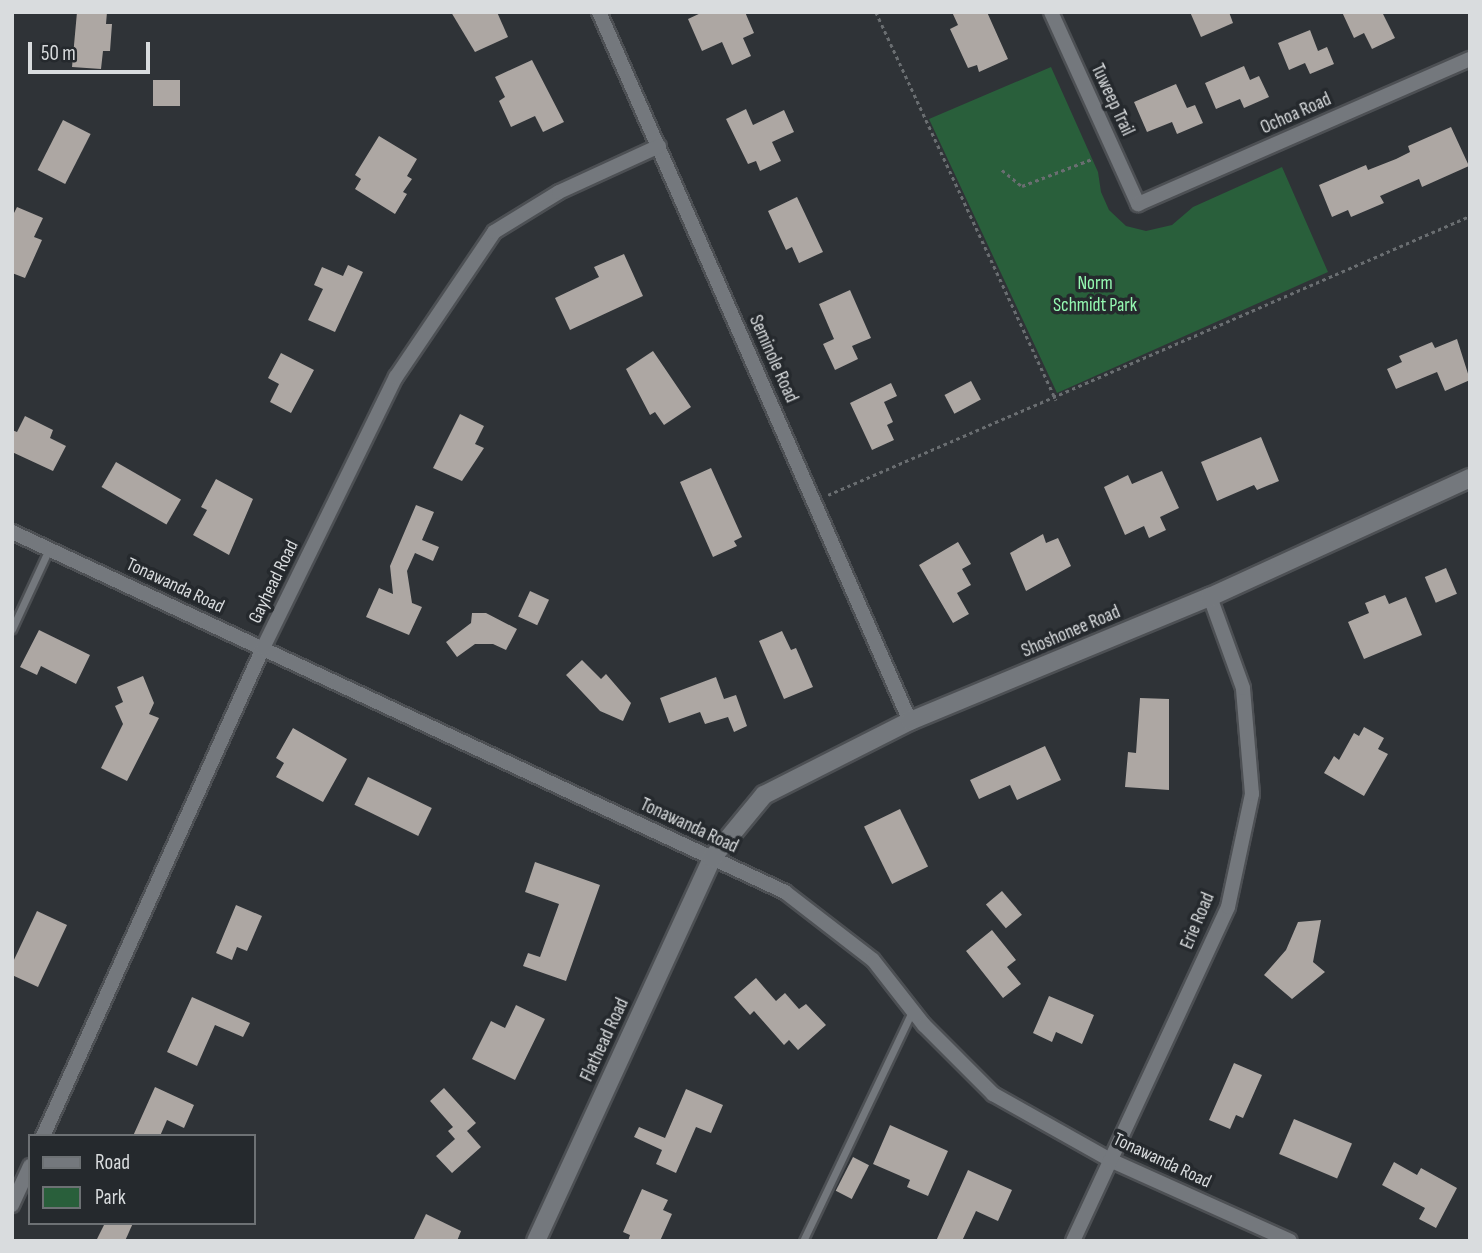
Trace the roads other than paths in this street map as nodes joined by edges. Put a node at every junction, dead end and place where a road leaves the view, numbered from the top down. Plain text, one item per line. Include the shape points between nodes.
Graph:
1 (599, 12) edge
2 (1051, 12) edge
3 (1470, 59) edge
4 (659, 146) junction
5 (1138, 204) joint
6 (1470, 478) edge
7 (12, 532) edge
8 (49, 549) junction
9 (1210, 597) junction
10 (12, 629) edge
11 (263, 648) junction
12 (910, 721) junction
13 (712, 858) junction
14 (912, 1011) junction
15 (44, 1134) edge
16 (1110, 1160) junction
17 (28, 1170) edge
18 (12, 1205) edge
19 (536, 1241) edge
20 (803, 1241) edge
21 (1073, 1241) edge
22 (1290, 1241) edge

1 - 4 street, Seminole Road
2 - 5 street, Tuweep Trail
3 - 5 street, Ochoa Road
4 - 11 street, Gayhead Road via 559,192 494,232 396,377
4 - 12 street, Seminole Road
6 - 9 street, Shoshonee Road
7 - 8 street, Tonawanda Road
8 - 10 lane
8 - 11 street, Tonawanda Road
9 - 12 street, Shoshonee Road
9 - 16 street, Erie Road via 1243,688 1252,794 1228,907
11 - 13 street, Tonawanda Road
11 - 15 street, Gayhead Road
12 - 13 street, Shoshonee Road via 764,795
13 - 14 street, Tonawanda Road via 785,892 873,960
13 - 19 street, Flathead Road
14 - 16 street, Tonawanda Road via 993,1094
14 - 20 lane
16 - 21 street, Erie Road
16 - 22 street, Tonawanda Road
17 - 18 street

